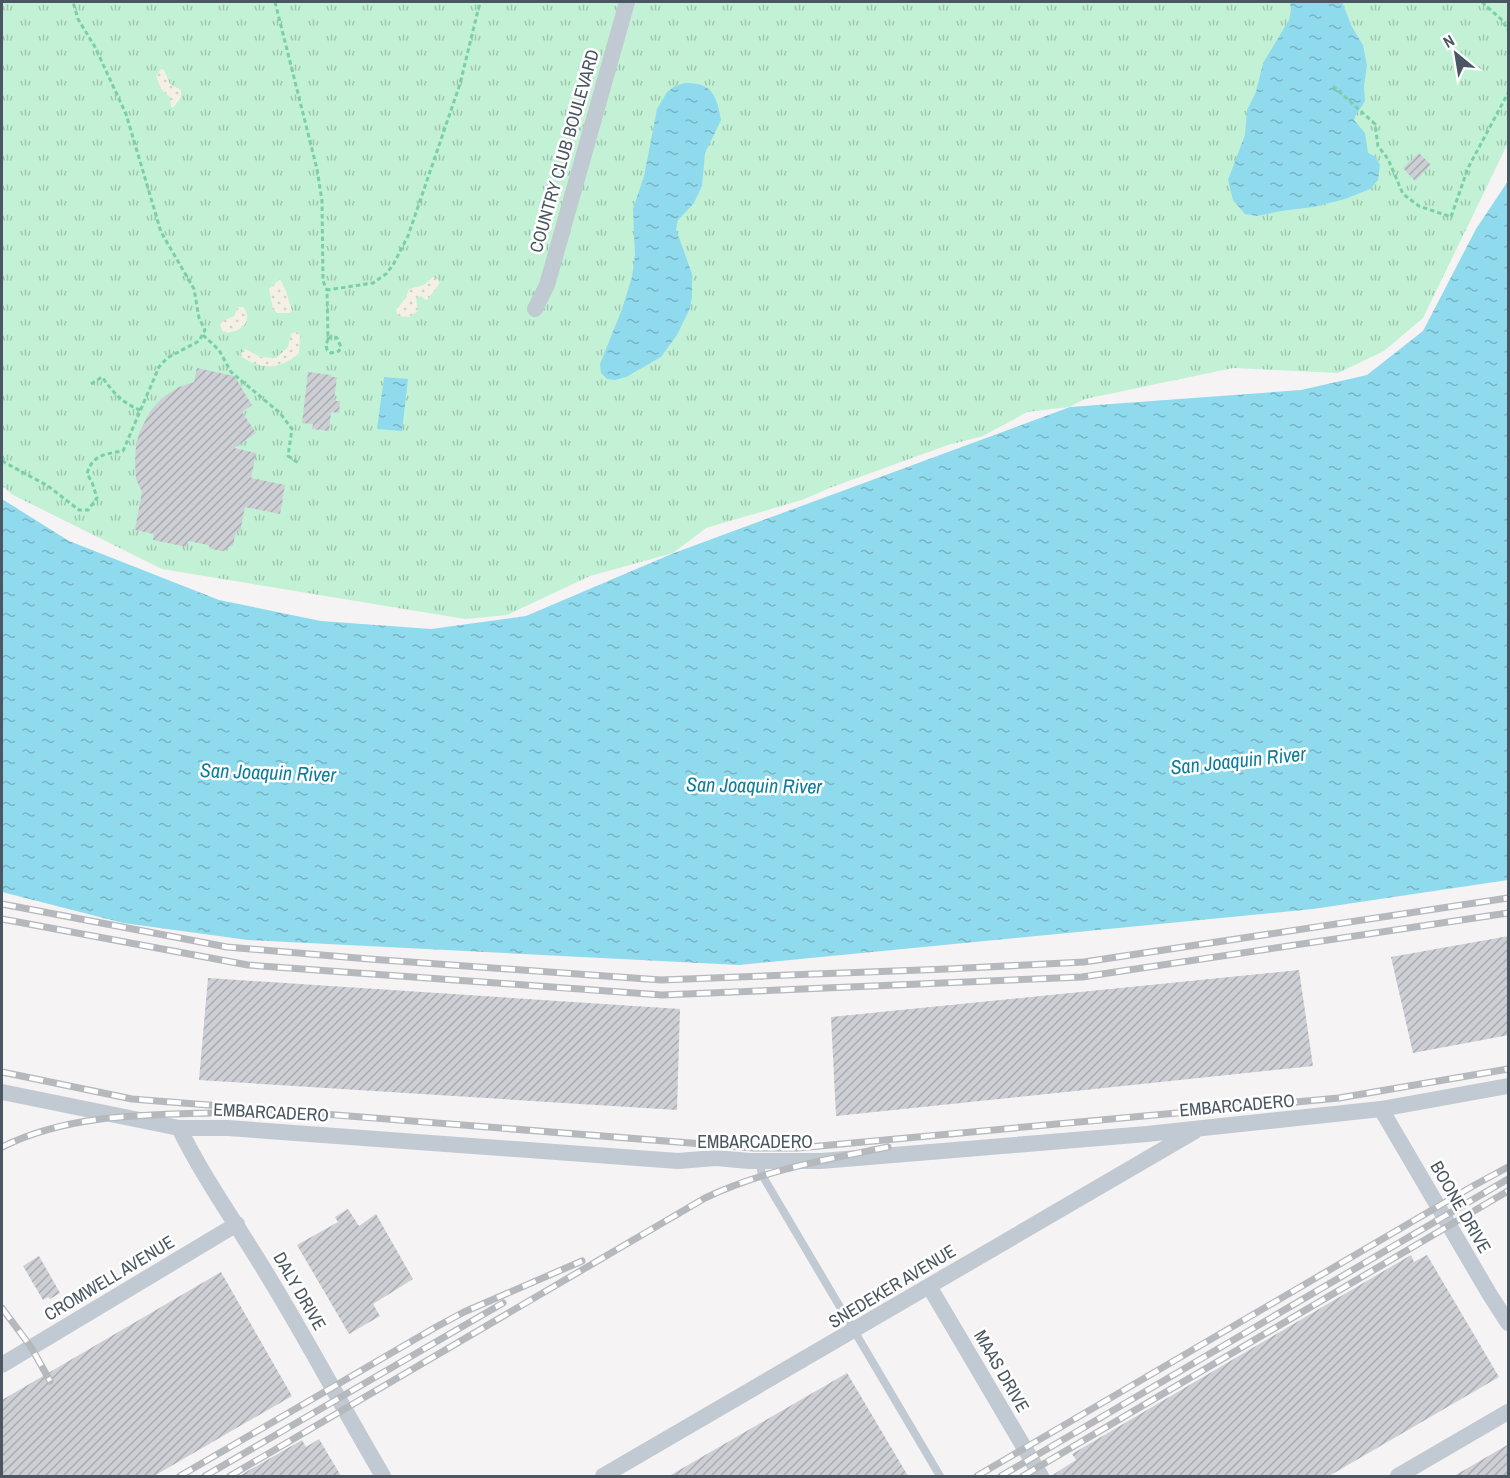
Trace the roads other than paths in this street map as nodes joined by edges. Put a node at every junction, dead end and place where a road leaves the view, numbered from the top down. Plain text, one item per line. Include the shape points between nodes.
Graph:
1 (627, 2) edge
2 (535, 309) dead end
3 (1509, 1086) edge
4 (2, 1092) edge
5 (1381, 1109) junction
6 (179, 1128) junction
7 (1200, 1128) junction
8 (759, 1161) junction
9 (237, 1224) junction
10 (929, 1286) junction
11 (1509, 1323) edge
12 (855, 1331) junction
13 (2, 1365) edge
14 (1509, 1412) edge
15 (383, 1476) edge
16 (603, 1476) edge
17 (940, 1476) edge
18 (1041, 1476) edge
19 (1398, 1476) edge

1 - 2 street, COUNTRY CLUB BOULEVARD via 547,285
3 - 5 street, EMBARCADERO
4 - 6 street, EMBARCADERO
5 - 7 street, EMBARCADERO
5 - 11 street, BOONE DRIVE
6 - 8 street, EMBARCADERO via 285,1132 678,1161
6 - 9 street, DALY DRIVE
7 - 8 street, EMBARCADERO via 821,1161
7 - 10 street, SNEDEKER AVENUE
8 - 12 lane via 762,1175
9 - 13 street, CROMWELL AVENUE
9 - 15 street, DALY DRIVE
10 - 12 street, SNEDEKER AVENUE
10 - 18 street, MAAS DRIVE
12 - 16 street, SNEDEKER AVENUE
12 - 17 lane
14 - 19 street

